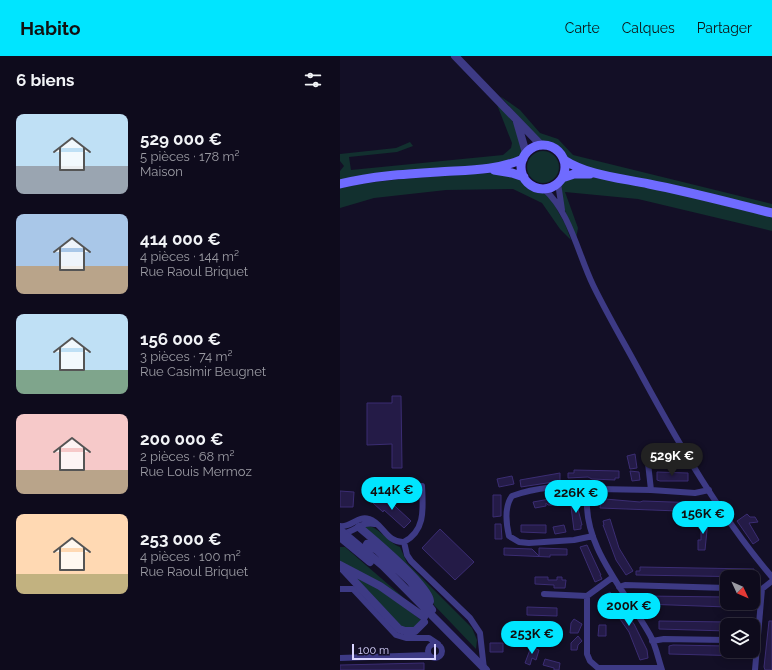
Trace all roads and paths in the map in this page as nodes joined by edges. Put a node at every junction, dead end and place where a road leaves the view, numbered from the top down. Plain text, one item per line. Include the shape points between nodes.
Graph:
1 (455, 56) edge
2 (515, 119) junction
3 (541, 145) junction
4 (524, 156) junction
5 (564, 160) junction
6 (487, 169) junction
7 (601, 174) junction
8 (524, 177) junction
9 (560, 180) junction
10 (340, 184) edge
11 (544, 189) junction
12 (772, 213) edge
13 (563, 214) junction
14 (647, 454) dead end
15 (422, 486) dead end
16 (651, 490) junction
17 (709, 490) junction
18 (588, 491) junction
19 (356, 524) junction
20 (340, 526) edge
21 (342, 536) edge
22 (593, 536) junction
23 (404, 542) junction
24 (367, 544) dead end
25 (340, 565) edge
26 (613, 577) junction
27 (772, 577) edge
28 (772, 581) edge
29 (619, 588) junction
30 (720, 588) edge
31 (340, 589) edge
32 (762, 589) joint
33 (544, 594) dead end
34 (587, 596) junction
35 (430, 601) dead end
36 (758, 618) edge
37 (424, 622) dead end
38 (720, 640) edge
39 (652, 641) junction
40 (459, 643) junction
41 (438, 644) junction
42 (429, 655) junction
43 (340, 658) edge
44 (755, 658) edge
45 (485, 669) edge
46 (661, 669) edge
47 (755, 670) edge

1 - 2 street
2 - 3 street
2 - 4 street via 524,141
3 - 4 main road
3 - 5 main road via 555,148
4 - 6 main road via 512,164
4 - 8 main road via 521,168
5 - 7 main road
5 - 9 main road via 565,169
6 - 8 main road
6 - 10 main road via 403,174
7 - 9 main road via 574,174
7 - 12 main road
8 - 11 main road via 530,185
9 - 11 main road via 552,187
9 - 13 street
11 - 13 street
13 - 17 street via 593,285 678,442
14 - 16 street
15 - 23 street via 422,522
16 - 17 street via 695,493
16 - 18 street
17 - 27 street
18 - 22 street via 588,513
18 - 22 street via 580,487 562,487 512,496 507,507 507,527 509,536 519,542 558,542
19 - 21 street
19 - 23 street via 377,525 393,540
19 - 35 street via 419,583 429,595
20 - 21 street
21 - 40 street via 383,566
22 - 26 street
23 - 45 street via 408,557 478,628
24 - 40 street via 377,550 414,585 425,603 451,629
25 - 37 street via 399,629 415,631
25 - 40 street via 394,595 422,614 443,635
26 - 29 street
26 - 34 street
28 - 32 street
29 - 30 street via 625,585
29 - 39 street
31 - 41 street via 354,589 396,635 406,638 430,638
32 - 36 street
33 - 34 street
34 - 46 street via 586,654 594,667
38 - 39 street
39 - 46 street
40 - 45 street
41 - 42 street via 429,647
41 - 42 street via 442,649 441,656 435,658
42 - 43 street
44 - 47 street

